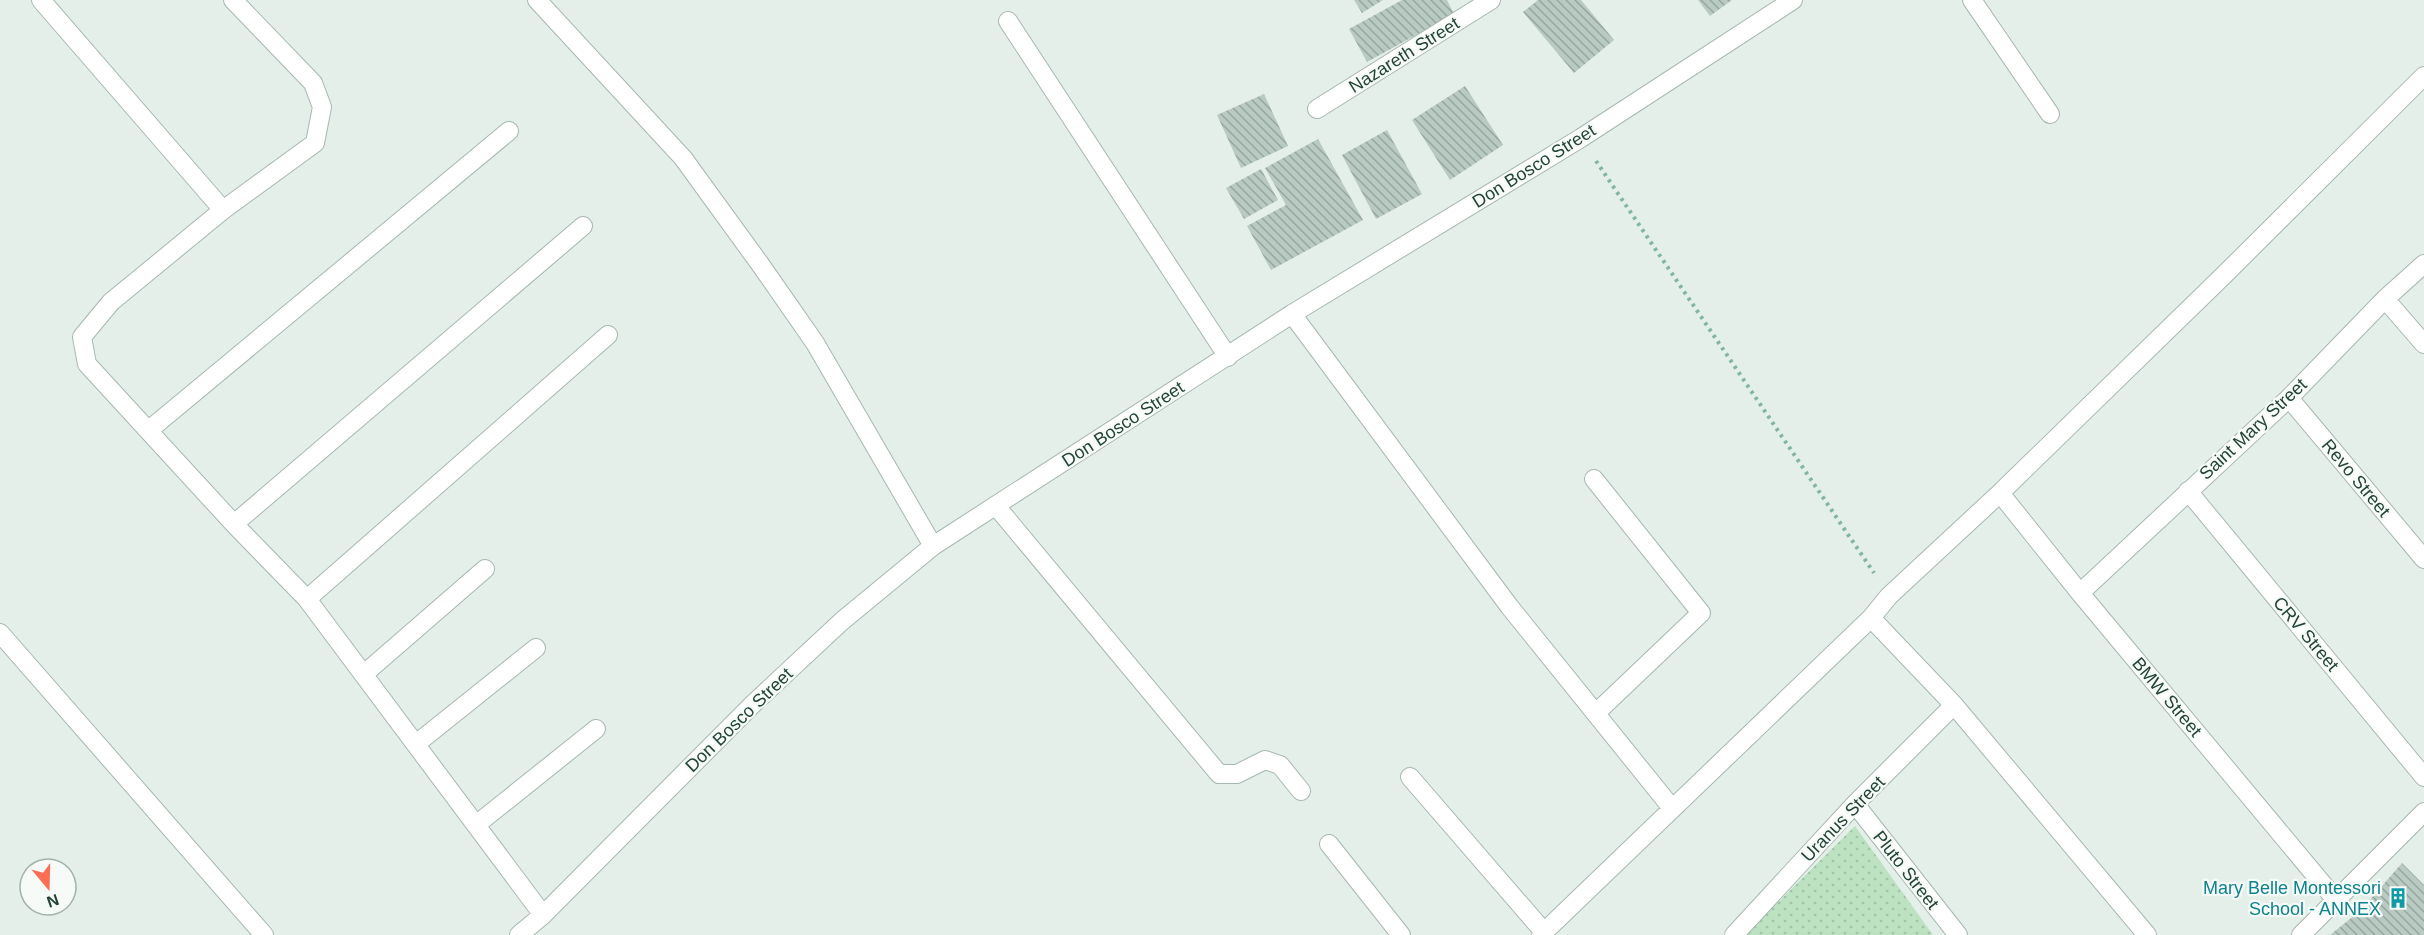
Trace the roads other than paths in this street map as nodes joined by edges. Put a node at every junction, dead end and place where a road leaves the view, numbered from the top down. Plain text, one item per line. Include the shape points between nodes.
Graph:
1 (41, 0) edge
2 (233, 0) edge
3 (1793, 0) edge
4 (1972, 0) edge
5 (548, 3) edge
6 (1479, 3) edge
7 (1008, 21) dead end
8 (2424, 76) edge
9 (1317, 109) dead end
10 (2050, 114) dead end
11 (509, 131) dead end
12 (223, 210) junction
13 (583, 226) dead end
14 (2424, 264) edge
15 (2385, 299) junction
16 (1292, 314) junction
17 (608, 335) dead end
18 (2424, 344) edge
19 (1228, 357) junction
20 (2289, 398) junction
21 (149, 430) junction
22 (1594, 479) dead end
23 (2188, 491) junction
24 (2000, 493) junction
25 (996, 506) junction
26 (234, 524) junction
27 (933, 546) junction
28 (2424, 559) edge
29 (485, 569) dead end
30 (2080, 593) junction
31 (307, 599) junction
32 (1871, 618) junction
33 (0, 633) edge
34 (537, 648) dead end
35 (364, 674) junction
36 (1954, 705) junction
37 (1596, 713) junction
38 (596, 729) dead end
39 (416, 744) junction
40 (1410, 777) dead end
41 (2424, 777) edge
42 (1301, 791) dead end
43 (1855, 804) junction
44 (1671, 807) junction
45 (2424, 812) edge
46 (476, 825) junction
47 (1329, 844) dead end
48 (2336, 900) junction
49 (543, 915) junction
50 (1542, 933) edge
51 (264, 935) edge
52 (519, 935) edge
53 (1401, 935) edge
54 (1734, 935) edge
55 (1958, 935) edge
56 (2147, 935) edge
57 (2301, 935) edge

1 - 12 street
2 - 12 street via 313,82 322,107 315,143
3 - 16 street, Don Bosco Street via 1581,138
4 - 10 street
5 - 27 street via 683,158 760,264 815,343
6 - 9 street, Nazareth Street
7 - 19 street
8 - 24 street
11 - 21 street
12 - 21 street via 111,302 82,337 87,364
13 - 26 street
14 - 15 street, Saint Mary Street
15 - 18 street
15 - 20 street, Saint Mary Street
16 - 19 street, Don Bosco Street
16 - 37 street via 1509,606
17 - 31 street
19 - 25 street, Don Bosco Street
20 - 23 street, Saint Mary Street
20 - 28 street, Revo Street
21 - 26 street
22 - 37 street via 1701,613
23 - 30 street, Saint Mary Street
23 - 41 street, CRV Street
24 - 30 street, BMW Street
24 - 32 street via 1889,596
25 - 27 street, Don Bosco Street
25 - 42 street via 1219,774 1237,774 1265,760 1281,765
26 - 31 street
27 - 49 street, Don Bosco Street via 842,621 753,704
29 - 35 street
30 - 48 street, BMW Street
31 - 35 street
32 - 36 street
32 - 44 street
33 - 51 street
34 - 39 street
35 - 39 street
36 - 43 street, Uranus Street
36 - 56 street
37 - 44 street
38 - 46 street
39 - 46 street
40 - 50 street
43 - 54 street, Uranus Street
43 - 55 street, Pluto Street
44 - 50 street
45 - 48 street
46 - 49 street
47 - 53 street
48 - 57 street
49 - 52 street, Don Bosco Street

